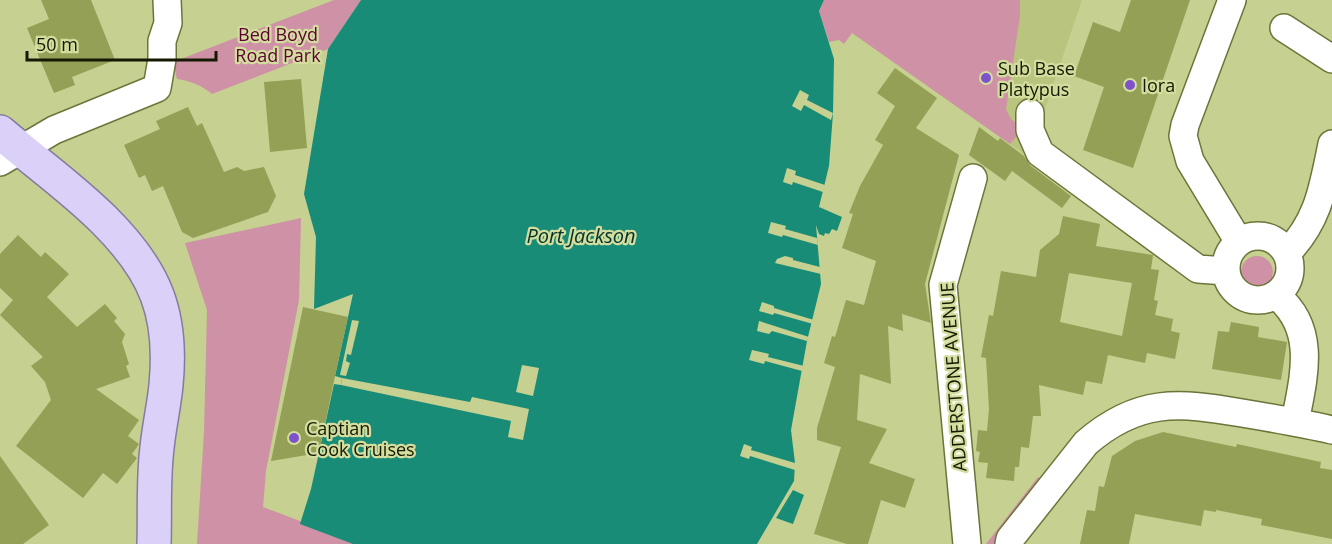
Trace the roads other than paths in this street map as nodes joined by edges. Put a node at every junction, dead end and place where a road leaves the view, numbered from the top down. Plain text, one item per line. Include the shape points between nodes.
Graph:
1 (153, 0) edge
2 (167, 0) edge
3 (1232, 0) edge
4 (1284, 28) dead end
5 (162, 41) junction
6 (1332, 59) edge
7 (1030, 112) dead end
8 (1332, 144) edge
9 (7, 148) edge
10 (973, 178) dead end
11 (1239, 242) junction
12 (1287, 253) junction
13 (1226, 271) junction
14 (1277, 296) junction
15 (166, 384) junction
16 (1295, 422) junction
17 (1332, 430) edge
18 (1009, 541) edge
19 (154, 544) edge
20 (176, 544) edge
21 (967, 544) edge

1 - 5 street via 155,27
2 - 5 street via 168,23
3 - 11 street via 1182,136 1190,161
4 - 6 street
5 - 9 street via 157,88
7 - 13 street via 1030,130 1040,153 1198,269
8 - 12 street via 1316,212
9 - 15 main road via 87,204 138,259 162,306
10 - 21 street, ADDERSTONE AVENUE via 943,285
11 - 12 street via 1249,237 1271,238
11 - 13 street via 1231,250
12 - 14 street via 1289,281
13 - 14 street via 1240,296 1259,301
14 - 16 street via 1294,314 1305,342
15 - 19 main road via 157,449
15 - 20 main road via 177,456
16 - 17 street
16 - 18 street via 1186,405 1167,405 1131,414 1086,443

